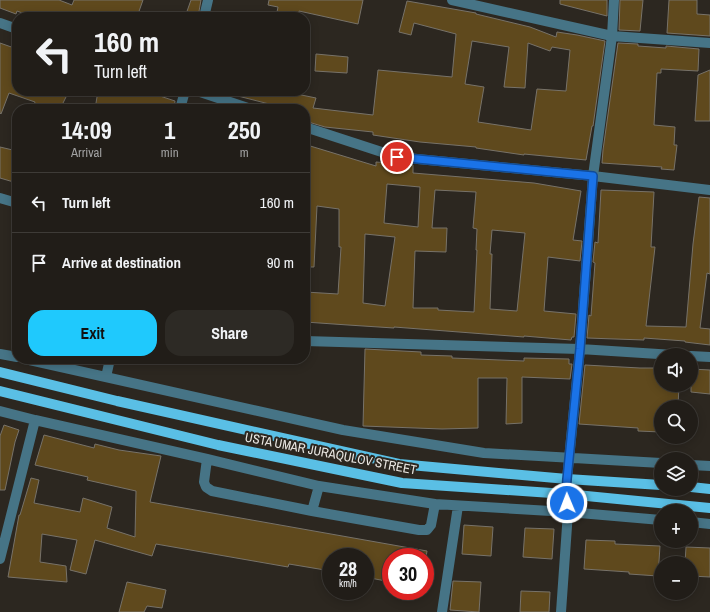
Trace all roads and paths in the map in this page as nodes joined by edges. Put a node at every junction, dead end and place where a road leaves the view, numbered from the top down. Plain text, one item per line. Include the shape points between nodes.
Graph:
1 (208, 0) edge
2 (452, 0) edge
3 (614, 0) edge
4 (205, 12) edge
5 (0, 23) edge
6 (12, 27) edge
7 (612, 36) junction
8 (710, 43) edge
9 (212, 96) edge
10 (237, 104) edge
11 (310, 129) edge
12 (593, 176) junction
13 (710, 190) edge
14 (0, 198) edge
15 (12, 202) edge
16 (310, 341) edge
17 (580, 349) junction
18 (0, 354) edge
19 (654, 354) edge
20 (12, 356) edge
21 (698, 356) edge
22 (710, 357) edge
23 (48, 364) edge
24 (109, 364) edge
25 (0, 372) edge
26 (106, 377) junction
27 (0, 391) edge
28 (0, 411) edge
29 (36, 420) junction
30 (569, 458) junction
31 (207, 459) junction
32 (654, 463) edge
33 (698, 465) edge
34 (710, 466) edge
35 (567, 479) junction
36 (654, 485) edge
37 (318, 486) junction
38 (698, 487) edge
39 (710, 488) edge
40 (566, 494) junction
41 (435, 504) junction
42 (458, 506) junction
43 (710, 508) edge
44 (312, 511) junction
45 (568, 512) junction
46 (654, 519) edge
47 (698, 523) edge
48 (710, 524) edge
49 (0, 559) edge
50 (442, 612) edge
51 (561, 612) edge

1 - 4 street
2 - 7 street
3 - 7 street
5 - 6 street
7 - 8 street
7 - 12 street
9 - 10 street
11 - 12 street via 397,157
12 - 13 street
12 - 17 street
14 - 15 street
16 - 17 street
17 - 19 street
17 - 30 street
18 - 20 street
21 - 22 street
23 - 26 street
24 - 26 street
25 - 35 main road, USTA UMAR JURAQULOV STREET via 398,464
26 - 30 street via 343,430 484,452
27 - 40 main road, USTA UMAR JURAQULOV STREET via 218,444 402,483
28 - 29 street
29 - 31 street
29 - 49 street
30 - 32 street
30 - 35 street
31 - 37 street
31 - 44 street via 204,482 212,491
33 - 34 street
35 - 36 main road, USTA UMAR JURAQULOV STREET
35 - 40 street
37 - 41 street
37 - 44 street
38 - 39 main road
40 - 43 main road, USTA UMAR JURAQULOV STREET
40 - 45 street
41 - 42 street
41 - 44 street via 431,525 427,530
42 - 45 street
42 - 50 street
45 - 46 street
45 - 51 street
47 - 48 street

